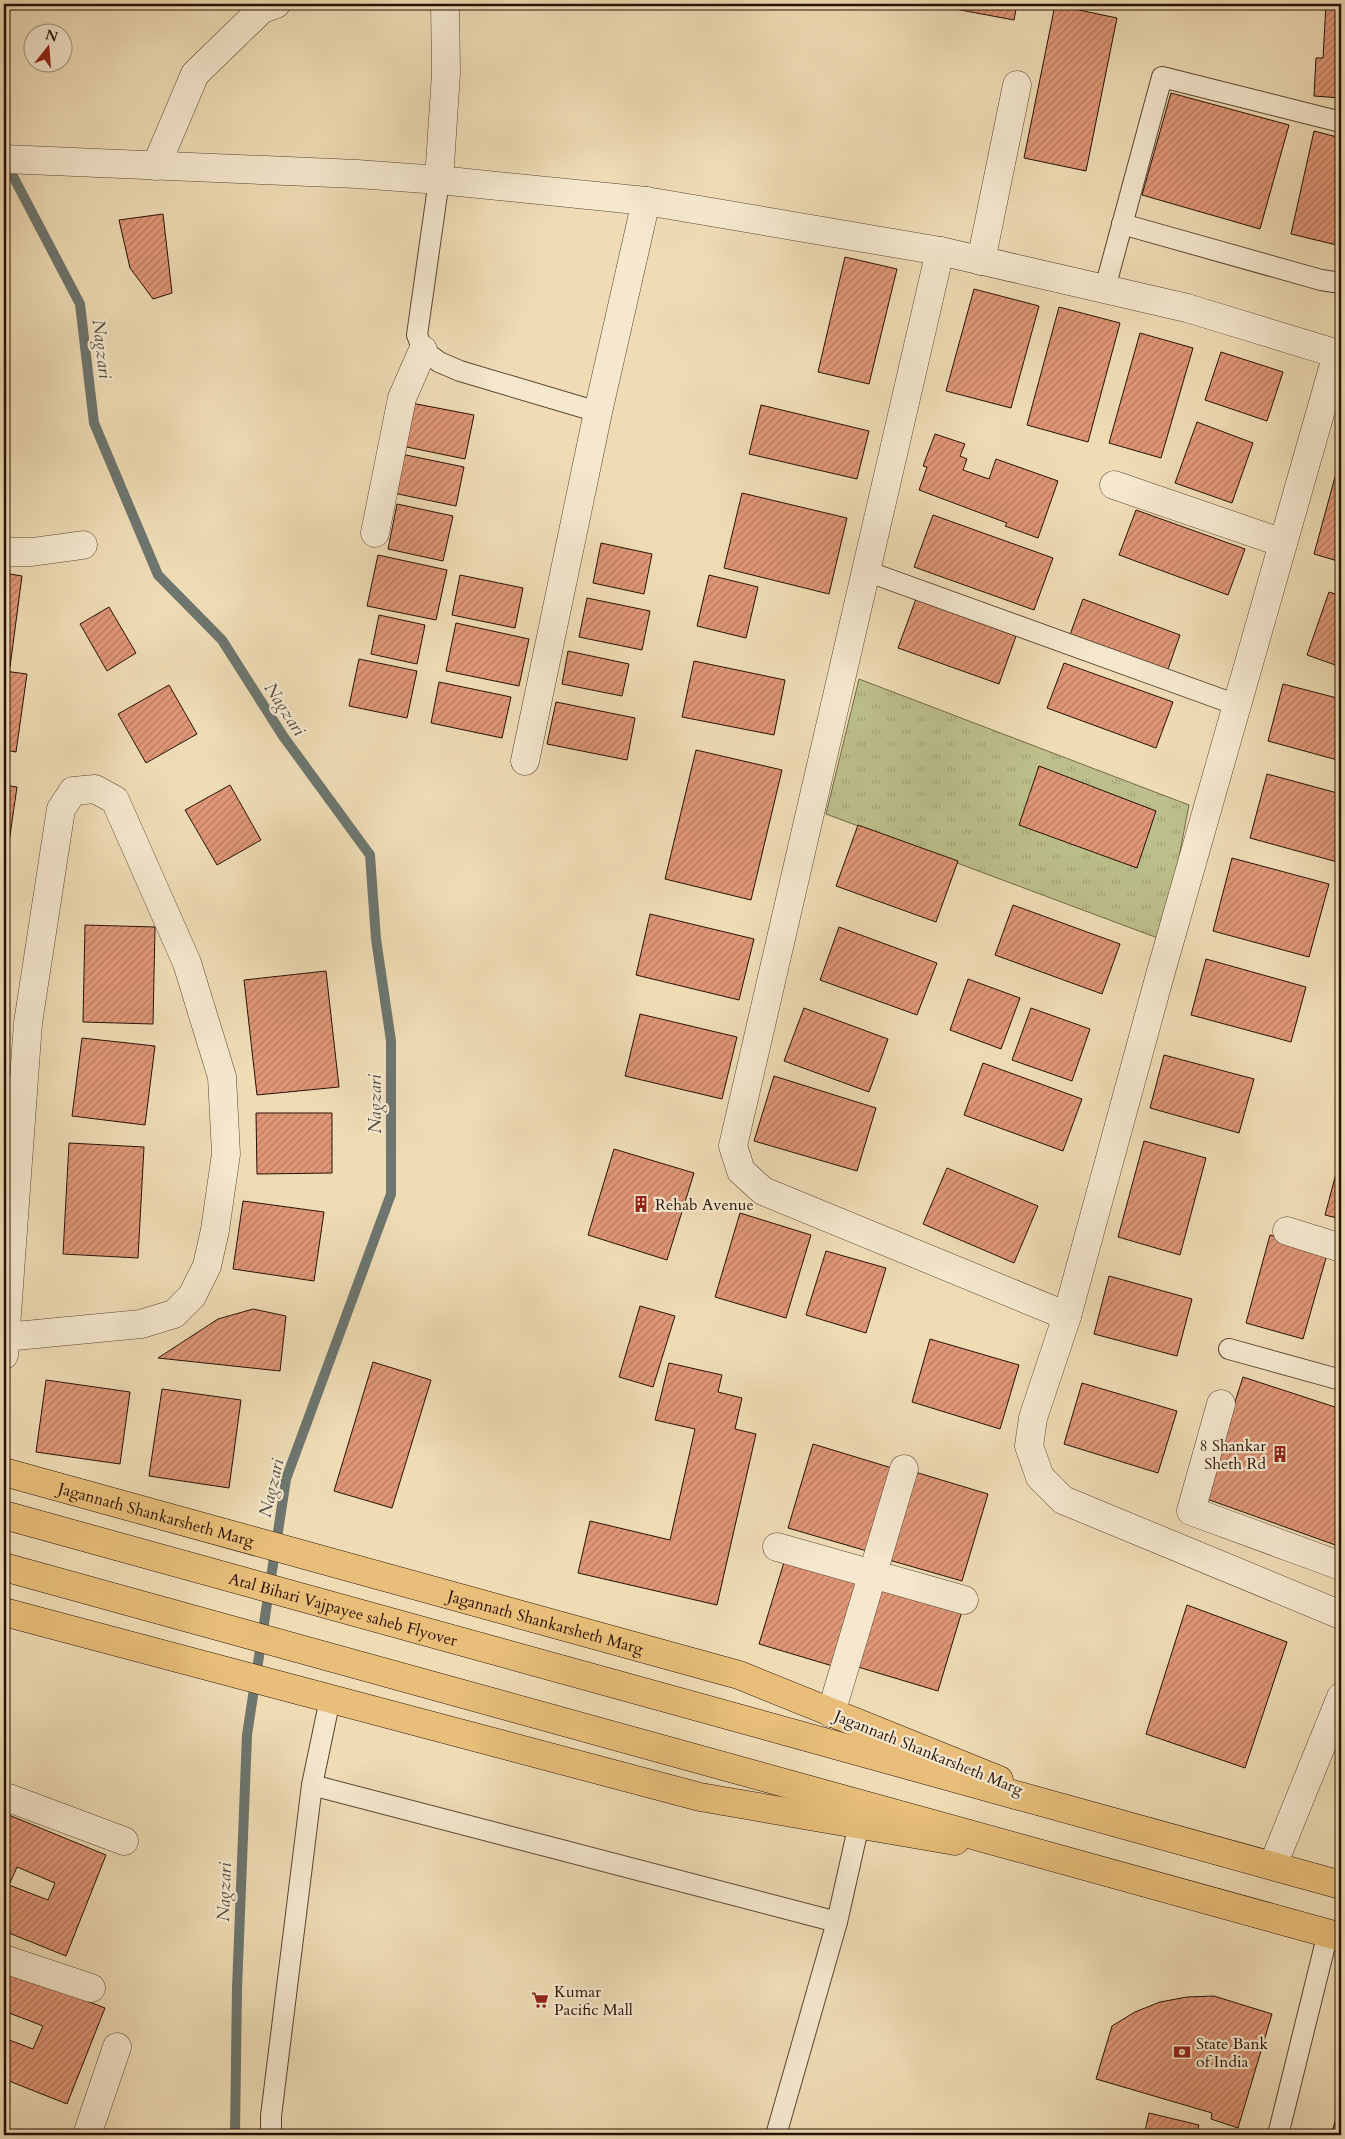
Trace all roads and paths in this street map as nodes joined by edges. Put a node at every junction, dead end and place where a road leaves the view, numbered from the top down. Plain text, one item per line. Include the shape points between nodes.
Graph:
1 (276, 4) edge
2 (446, 4) edge
3 (1017, 85) dead end
4 (1341, 122) edge
5 (4, 158) edge
6 (156, 166) junction
7 (438, 180) junction
8 (646, 201) junction
9 (1122, 224) junction
10 (940, 251) junction
11 (981, 261) junction
12 (1341, 283) edge
13 (1105, 288) junction
14 (423, 350) junction
15 (1339, 354) edge
16 (598, 412) junction
17 (1114, 485) dead end
18 (375, 533) dead end
19 (1283, 543) junction
20 (83, 545) dead end
21 (4, 552) edge
22 (866, 571) junction
23 (1237, 705) junction
24 (525, 761) dead end
25 (1287, 1232) dead end
26 (1341, 1248) edge
27 (1067, 1316) junction
28 (4, 1346) edge
29 (1229, 1349) dead end
30 (1341, 1380) edge
31 (1221, 1404) dead end
32 (904, 1469) dead end
33 (4, 1472) edge
34 (4, 1516) edge
35 (777, 1547) dead end
36 (1341, 1566) edge
37 (4, 1567) edge
38 (873, 1575) junction
39 (964, 1600) dead end
40 (4, 1612) edge
41 (1341, 1615) edge
42 (1341, 1697) edge
43 (330, 1699) junction
44 (683, 1703) joint
45 (831, 1713) junction
46 (312, 1784) junction
47 (4, 1799) edge
48 (1075, 1811) junction
49 (859, 1824) junction
50 (124, 1841) dead end
51 (1063, 1859) junction
52 (1273, 1865) junction
53 (1341, 1885) edge
54 (837, 1922) junction
55 (1334, 1935) edge
56 (4, 1959) edge
57 (91, 1988) dead end
58 (117, 2047) dead end
59 (87, 2135) edge
60 (271, 2135) edge
61 (776, 2135) edge
62 (1278, 2135) edge

1 - 6 street via 262,10 195,74
2 - 7 street via 446,73
3 - 11 street
4 - 9 lane via 1162,77
5 - 6 street
6 - 7 street
7 - 8 street
7 - 14 lane via 417,335
8 - 10 street
8 - 16 street
9 - 12 lane via 1320,280
9 - 13 lane
10 - 11 street
10 - 22 street
11 - 13 street
13 - 15 street via 1187,308
14 - 16 lane via 439,362 460,370
14 - 18 street via 402,398
15 - 19 street
16 - 24 street
17 - 19 street
19 - 23 street
20 - 21 street
22 - 23 lane
22 - 27 street via 733,1146 741,1171 764,1191
23 - 27 street
25 - 26 street
27 - 41 street via 1033,1418 1030,1446 1040,1477 1064,1500
28 - 28 street via 141,1324 174,1314 192,1296 207,1266 215,1230 226,1154 222,1077 187,963 114,800 94,789 73,790 61,809 28,1023
29 - 30 lane
31 - 36 street via 1191,1511
32 - 38 street
33 - 45 main road, Jagannath Shankarsheth Marg via 739,1676
34 - 44 main road, Atal Bihari Vajpayee saheb Flyover
35 - 38 street
37 - 51 main road
38 - 39 street
38 - 45 street
40 - 43 main road
42 - 52 street
43 - 46 lane
43 - 49 main road via 700,1797
44 - 48 main road, Jagannath Shankarsheth Marg
45 - 48 main road, Jagannath Shankarsheth Marg
46 - 54 lane
46 - 60 lane
47 - 50 street via 9,1798
48 - 52 main road, Jagannath Shankarsheth Marg
49 - 51 main road
49 - 54 lane
51 - 55 main road
52 - 53 main road, Jagannath Shankarsheth Marg
54 - 61 lane
55 - 62 lane
56 - 57 street
58 - 59 street

